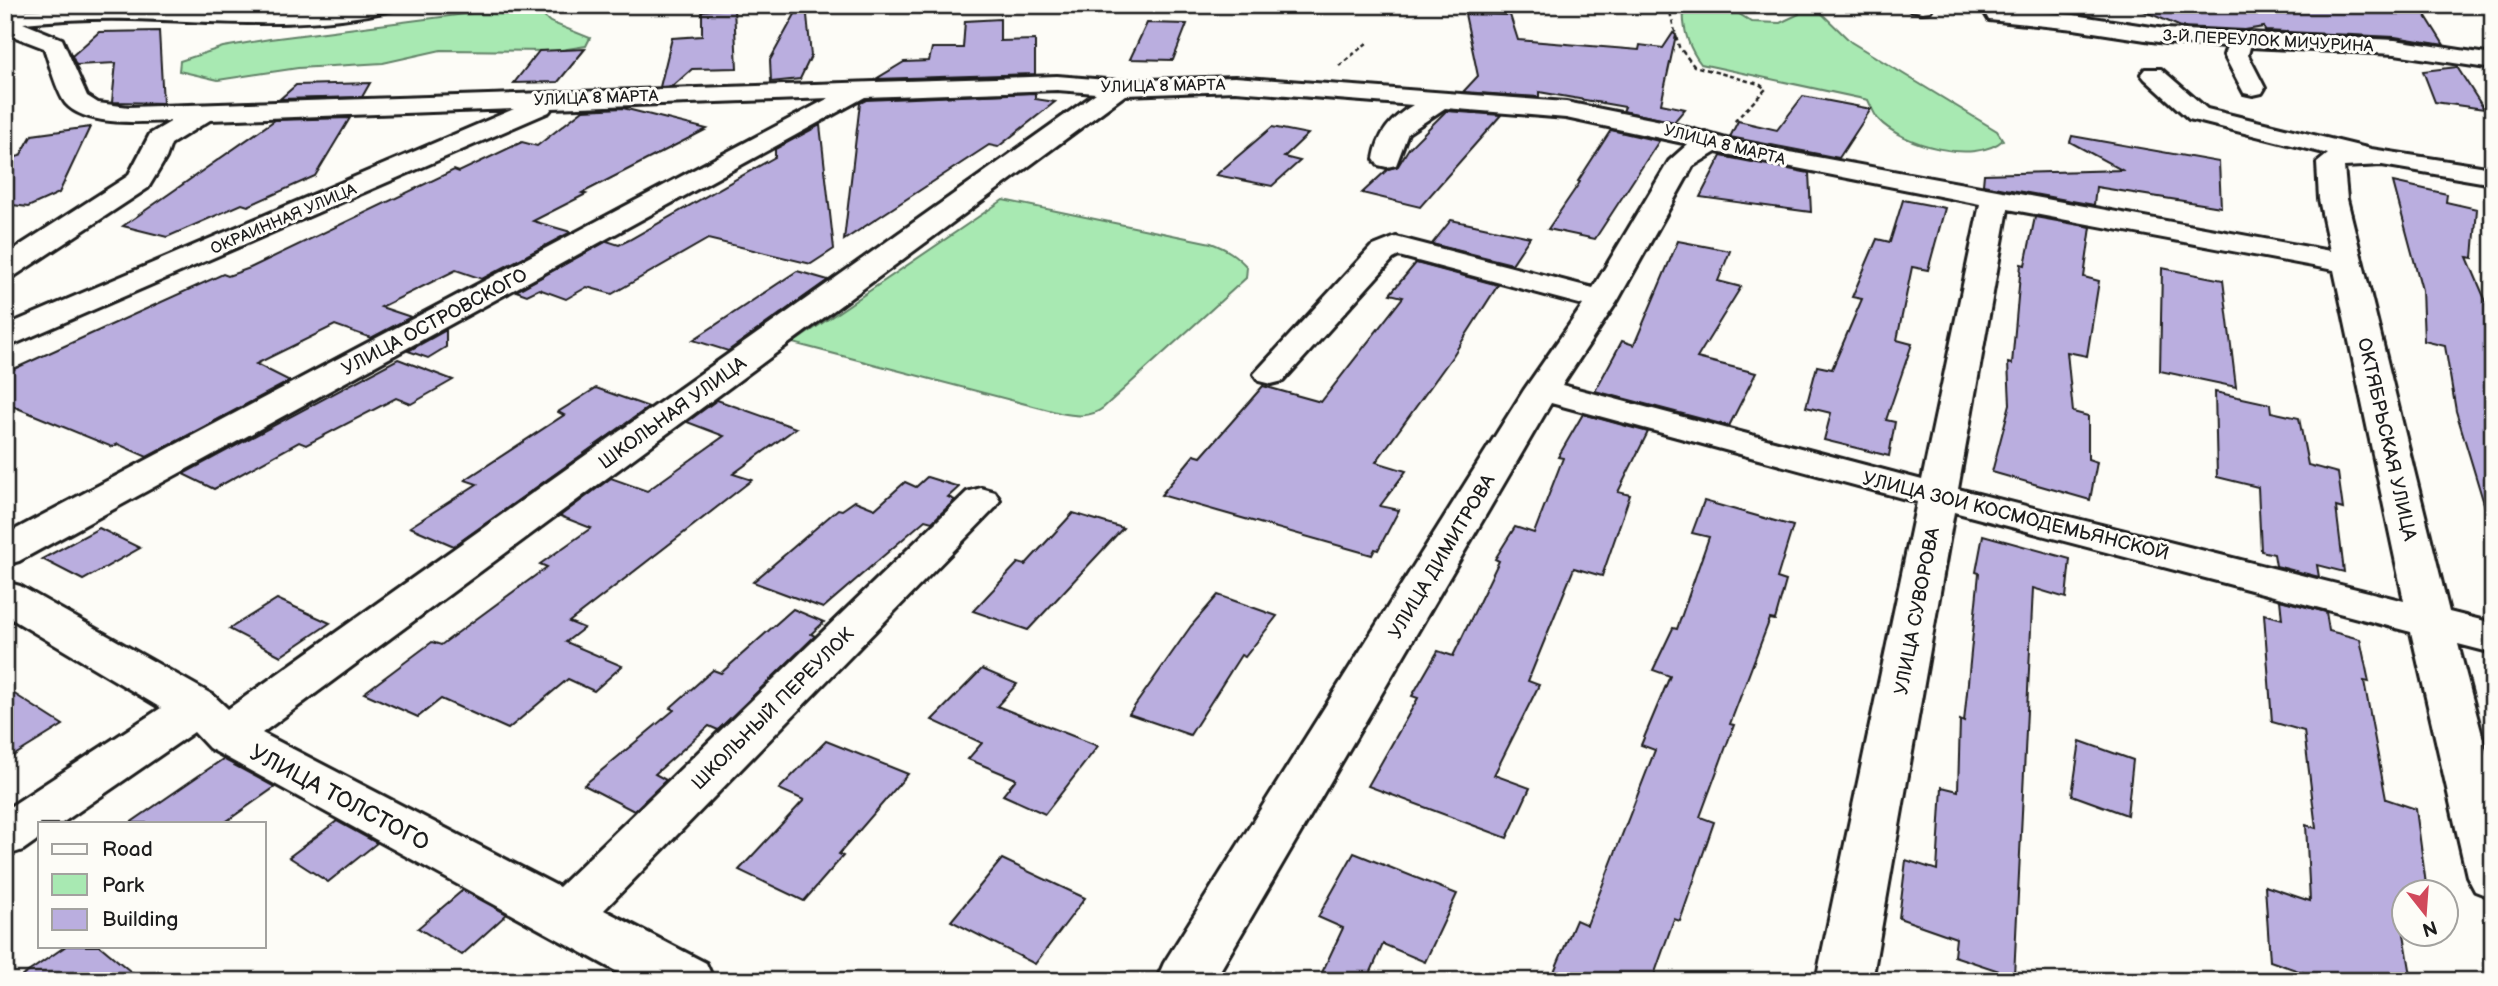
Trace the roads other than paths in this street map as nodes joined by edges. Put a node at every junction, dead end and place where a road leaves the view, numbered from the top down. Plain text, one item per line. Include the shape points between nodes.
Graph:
1 (384, 5) edge
2 (1997, 15) road end
3 (5, 18) edge
4 (5, 26) edge
5 (2240, 41) junction
6 (2493, 62) edge
7 (2153, 74) dead end
8 (1119, 88) junction
9 (2253, 88) dead end
10 (863, 89) junction
11 (561, 98) junction
12 (1441, 100) junction
13 (205, 112) junction
14 (1711, 145) junction
15 (2367, 156) junction
16 (1387, 159) dead end
17 (2493, 176) edge
18 (1995, 200) junction
19 (2349, 264) junction
20 (5, 269) edge
21 (1602, 300) junction
22 (5, 338) edge
23 (1271, 374) dead end
24 (1541, 390) junction
25 (1938, 496) junction
26 (981, 500) dead end
27 (5, 552) edge
28 (5, 596) edge
29 (2430, 621) junction
30 (2493, 638) edge
31 (212, 721) junction
32 (5, 836) edge
33 (2493, 876) edge
34 (563, 917) junction
35 (686, 981) edge
36 (1184, 981) edge
37 (1844, 981) edge

1 - 3 street via 308,16 72,13
2 - 5 street, 3-Й ПЕРЕУЛОК МИЧУРИНА
4 - 13 street, УЛИЦА 8 МАРТА via 54,44 76,100 91,109 140,115
5 - 6 street, 3-Й ПЕРЕУЛОК МИЧУРИНА via 2348,43
5 - 9 street via 2236,55
7 - 15 street via 2198,114
8 - 10 street, УЛИЦА 8 МАРТА via 1057,83
8 - 12 street, УЛИЦА 8 МАРТА via 1235,84
8 - 31 street, ШКОЛЬНАЯ УЛИЦА
10 - 11 street, УЛИЦА 8 МАРТА
10 - 27 street, УЛИЦА ОСТРОВСКОГО
11 - 13 street, УЛИЦА 8 МАРТА
11 - 22 street, ОКРАИННАЯ УЛИЦА
12 - 14 street, УЛИЦА 8 МАРТА via 1566,110 1666,130
12 - 16 street via 1401,123 1389,143
13 - 20 street via 159,140 138,182
14 - 18 street, УЛИЦА 8 МАРТА
14 - 21 street, УЛИЦА ДИМИТРОВА via 1682,161
15 - 17 street, ОКТЯБРЬСКАЯ УЛИЦА
15 - 19 street, ОКТЯБРЬСКАЯ УЛИЦА via 2340,156 2330,163 2333,199
18 - 19 street, УЛИЦА 8 МАРТА
18 - 25 street, УЛИЦА СУВОРОВА
19 - 29 street, ОКТЯБРЬСКАЯ УЛИЦА
21 - 23 street via 1396,246 1382,253
21 - 24 street, УЛИЦА ДИМИТРОВА
24 - 25 street, УЛИЦА ЗОИ КОСМОДЕМЬЯНСКОЙ
24 - 36 street, УЛИЦА ДИМИТРОВА
25 - 29 street, УЛИЦА ЗОИ КОСМОДЕМЬЯНСКОЙ
25 - 37 street, УЛИЦА СУВОРОВА
26 - 34 street, ШКОЛЬНЫЙ ПЕРЕУЛОК
28 - 31 street, УЛИЦА ТОЛСТОГО
29 - 30 street, УЛИЦА ЗОИ КОСМОДЕМЬЯНСКОЙ
29 - 33 street, ОКТЯБРЬСКАЯ УЛИЦА
31 - 32 street, ШКОЛЬНАЯ УЛИЦА
31 - 34 street, УЛИЦА ТОЛСТОГО
34 - 35 street, УЛИЦА ТОЛСТОГО

